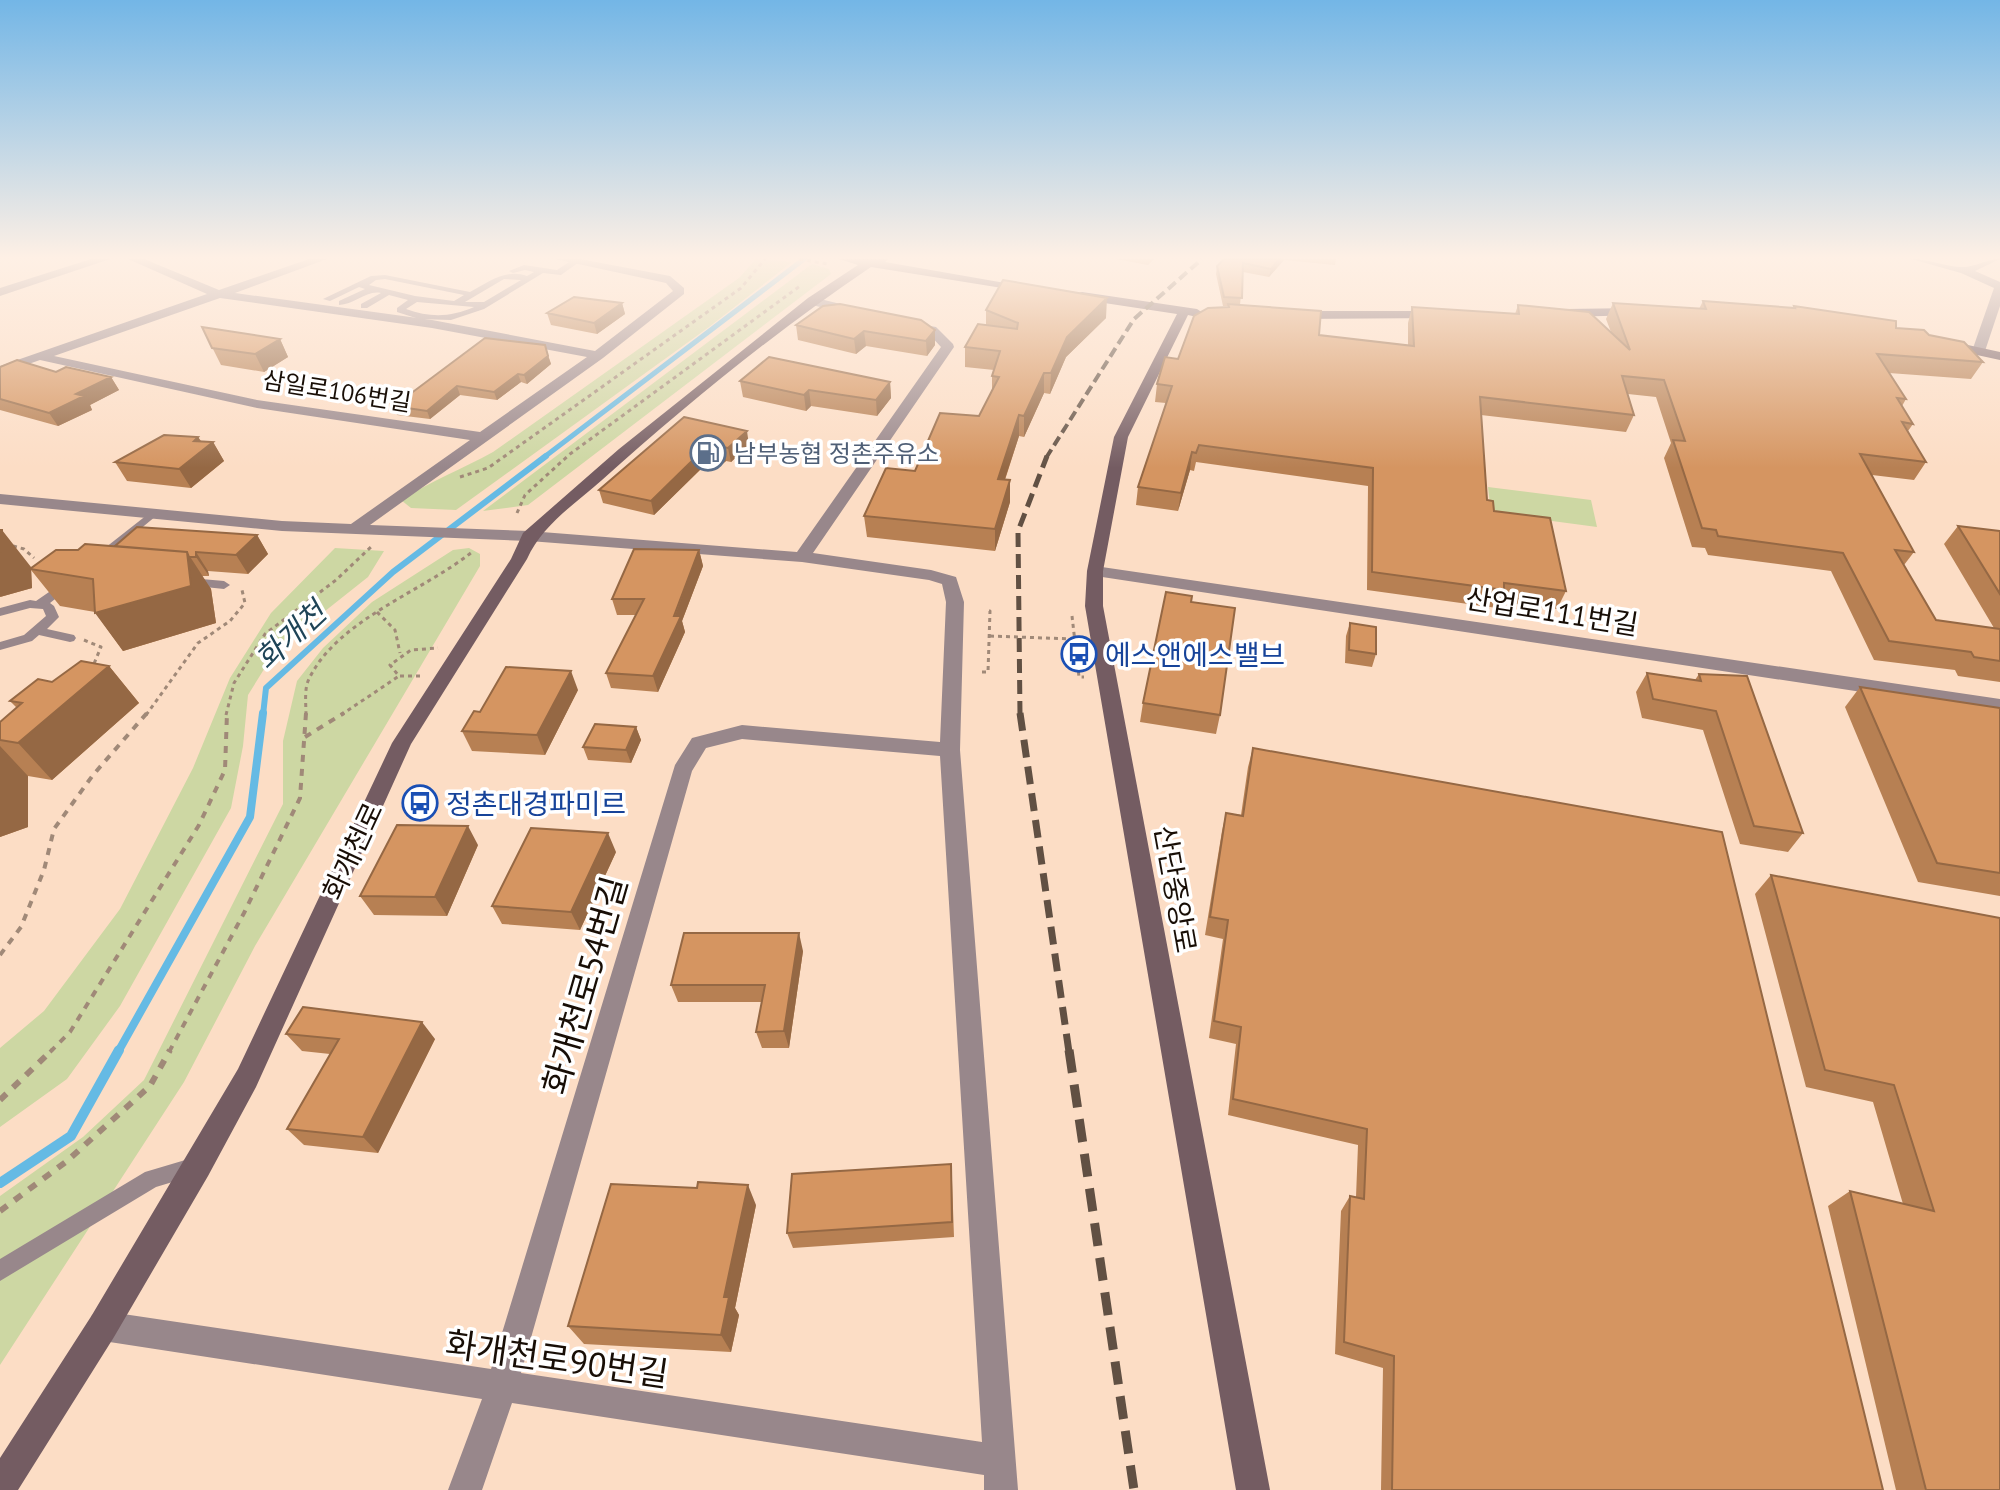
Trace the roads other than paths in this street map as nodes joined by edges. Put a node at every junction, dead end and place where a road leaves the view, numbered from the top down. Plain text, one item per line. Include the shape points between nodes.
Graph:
1 (117, 329) edge
2 (456, 329) edge
3 (632, 329) edge
4 (778, 329) edge
5 (926, 329) edge
6 (1176, 329) edge
7 (1986, 329) edge
8 (1925, 340) edge
9 (1979, 351) junction
10 (598, 355) junction
11 (38, 356) junction
12 (2000, 356) edge
13 (0, 370) edge
14 (482, 437) junction
15 (0, 499) edge
16 (152, 514) junction
17 (518, 528) junction
18 (354, 529) junction
19 (802, 557) junction
20 (91, 564) edge
21 (1095, 571) junction
22 (71, 579) edge
23 (176, 580) edge
24 (224, 585) road end
25 (40, 604) junction
26 (0, 612) edge
27 (39, 631) junction
28 (70, 638) road end
29 (0, 646) edge
30 (2000, 706) edge
31 (950, 750) junction
32 (198, 1166) junction
33 (0, 1271) edge
34 (103, 1326) junction
35 (501, 1389) junction
36 (1001, 1476) edge
37 (0, 1488) edge
38 (465, 1490) edge
39 (1253, 1490) edge

1 - 11 street
2 - 10 street
3 - 10 street
4 - 17 main road, 화개천로 via 624,452
5 - 19 street via 948,347
6 - 21 main road, 산단중앙로 via 1121,437
7 - 9 street
8 - 9 main road
9 - 12 main road
10 - 14 street
11 - 13 street
11 - 14 street, 삼일로106번길 via 257,404
14 - 18 street
15 - 16 street
16 - 18 street
16 - 20 lane
17 - 18 street
17 - 19 street
17 - 32 main road, 화개천로 via 519,559 402,743 247,1078
19 - 31 street via 950,581 955,602
21 - 30 street, 산업로111번길
21 - 39 main road, 산단중앙로 via 1094,606
22 - 25 lane
23 - 24 lane
25 - 26 lane
25 - 27 lane via 48,606 53,617
27 - 28 lane
27 - 29 lane
31 - 35 street, 화개천로54번길 via 742,732 699,743 682,770
31 - 36 street
32 - 33 lane via 152,1179
32 - 34 main road, 화개천로
34 - 35 street, 화개천로90번길
34 - 37 main road, 화개천로
35 - 36 street, 화개천로90번길
35 - 38 street, 화개천로54번길

